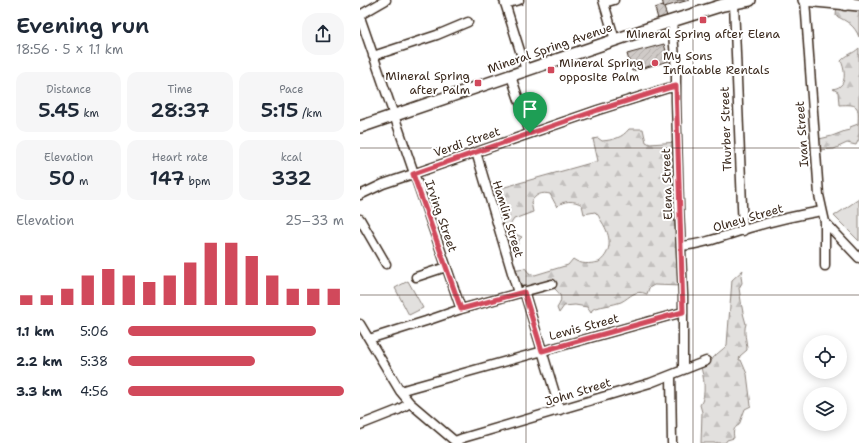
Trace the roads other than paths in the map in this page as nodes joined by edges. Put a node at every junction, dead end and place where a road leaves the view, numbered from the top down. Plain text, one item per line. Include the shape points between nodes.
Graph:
1 (520, 0) edge
2 (614, 0) edge
3 (750, 0) edge
4 (804, 0) edge
5 (382, 1) edge
6 (505, 2) edge
7 (603, 2) edge
8 (847, 2) edge
9 (726, 3) edge
10 (859, 5) edge
11 (360, 16) edge
12 (672, 21) junction
13 (468, 22) dead end
14 (615, 40) junction
15 (373, 56) junction
16 (526, 70) junction
17 (511, 76) junction
18 (676, 86) junction
19 (393, 115) junction
20 (360, 127) edge
21 (530, 133) junction
22 (476, 152) junction
23 (413, 174) junction
24 (360, 195) edge
25 (822, 211) junction
26 (360, 219) edge
27 (825, 222) junction
28 (743, 230) junction
29 (681, 246) junction
30 (859, 258) edge
31 (386, 264) dead end
32 (825, 266) dead end
33 (446, 267) junction
34 (416, 276) dead end
35 (552, 284) dead end
36 (521, 292) junction
37 (461, 309) junction
38 (683, 312) junction
39 (361, 327) edge
40 (369, 339) junction
41 (542, 351) junction
42 (706, 361) dead end
43 (683, 370) junction
44 (671, 376) junction
45 (400, 391) junction
46 (410, 403) junction
47 (560, 410) junction
48 (360, 426) edge
49 (456, 442) edge
50 (672, 443) edge

1 - 6 street
2 - 7 street
3 - 9 main road, Mineral Spring Avenue
4 - 8 main road
4 - 25 street, Ivan Street
5 - 11 street
6 - 16 street
7 - 14 street
8 - 10 main road
9 - 12 main road, Mineral Spring Avenue
9 - 28 street, Thurber Street
11 - 15 street, Irving Street
12 - 14 main road, Mineral Spring Avenue
12 - 18 street, Elena Street
13 - 15 street
14 - 16 main road, Mineral Spring Avenue
15 - 19 street, Irving Street
16 - 17 main road, Mineral Spring Avenue
17 - 19 main road, Mineral Spring Avenue
17 - 21 street
18 - 21 street, Verdi Street
18 - 29 street, Elena Street
19 - 20 main road, Mineral Spring Avenue
19 - 23 street, Irving Street
21 - 22 street, Verdi Street
22 - 23 street, Verdi Street
22 - 36 street, Hamlin Street
23 - 24 street, Verdi Street
23 - 33 street, Irving Street
25 - 27 street, Ivan Street
25 - 28 street, Olney Street
26 - 31 street
27 - 30 street
27 - 32 street, Ivan Street
28 - 29 street, Olney Street via 710,241
29 - 38 street, Elena Street
33 - 34 street
33 - 37 street, Irving Street
35 - 36 street
36 - 37 street
36 - 41 street, Hamlin Street
37 - 40 street
38 - 41 street, Lewis Street
38 - 43 street, Elena Street
39 - 40 street
40 - 45 street
41 - 45 street, Lewis Street
41 - 47 street, Hamlin Street
42 - 43 street, John Street
43 - 44 street, John Street
44 - 47 street, John Street
44 - 50 street
45 - 46 street
46 - 48 street
46 - 49 street
47 - 49 street, John Street

